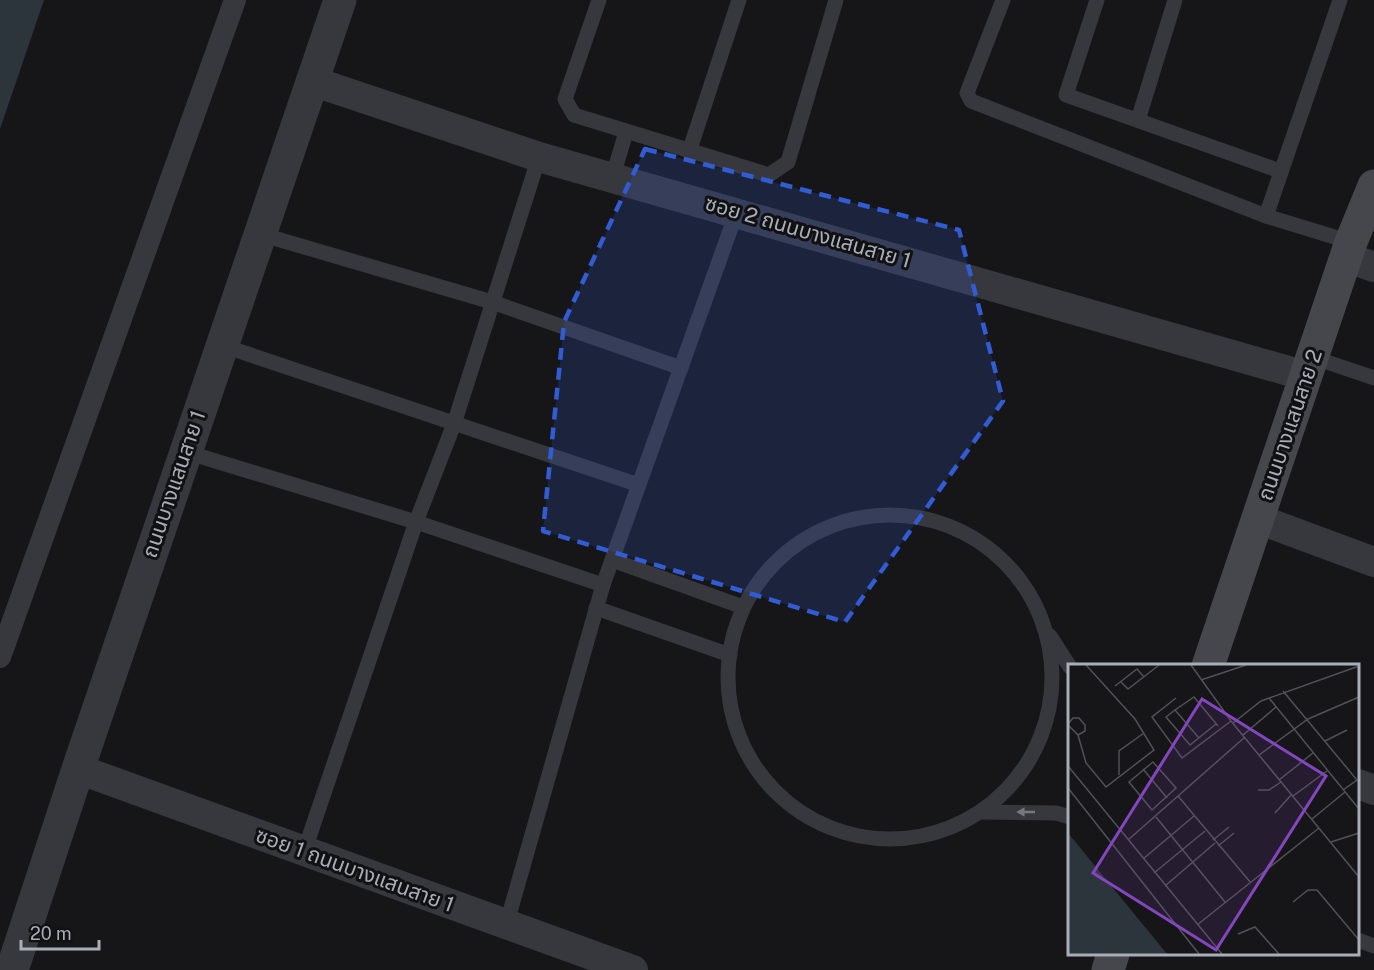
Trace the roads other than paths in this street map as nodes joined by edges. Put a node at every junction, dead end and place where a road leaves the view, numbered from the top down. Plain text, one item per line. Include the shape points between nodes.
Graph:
1 (235, 0) edge
2 (340, 0) edge
3 (598, 0) edge
4 (739, 0) edge
5 (836, 0) edge
6 (1003, 0) edge
7 (1097, 0) edge
8 (1175, 0) edge
9 (1340, 0) edge
10 (312, 81) junction
11 (1138, 120) junction
12 (626, 132) junction
13 (689, 152) junction
14 (539, 157) junction
15 (1280, 171) junction
16 (613, 176) junction
17 (1374, 186) edge
18 (737, 211) junction
19 (1266, 216) junction
20 (260, 234) junction
21 (1357, 255) edge
22 (492, 302) junction
23 (221, 345) junction
24 (1309, 366) junction
25 (681, 369) junction
26 (1374, 378) edge
27 (454, 424) junction
28 (186, 452) junction
29 (639, 485) junction
30 (1258, 519) junction
31 (416, 522) junction
32 (612, 560) junction
33 (1374, 562) edge
34 (603, 585) junction
35 (743, 606) junction
36 (596, 608) junction
37 (1046, 631) junction
38 (730, 655) junction
39 (0, 657) edge
40 (1068, 664) edge
41 (1209, 664) edge
42 (78, 769) junction
43 (1359, 784) edge
44 (1374, 790) edge
45 (982, 812) junction
46 (1068, 816) edge
47 (303, 852) junction
48 (507, 926) junction
49 (1359, 940) edge
50 (1374, 946) edge
51 (1113, 955) edge
52 (12, 970) edge
53 (633, 970) edge
54 (1108, 970) edge

1 - 39 street
2 - 10 street, ถนนบางแสนสาย 1
3 - 12 lane via 565,99 574,115
4 - 13 lane
5 - 13 lane via 788,162 769,175
6 - 19 lane via 967,93 971,101
7 - 11 lane via 1066,95
8 - 11 lane
9 - 15 lane
10 - 14 street, ซอย 2 ถนนบางแสนสาย 1
10 - 20 street, ถนนบางแสนสาย 1
11 - 15 lane
12 - 13 lane
12 - 16 lane
14 - 16 street, ซอย 2 ถนนบางแสนสาย 1
14 - 22 lane
15 - 19 lane
16 - 18 street, ซอย 2 ถนนบางแสนสาย 1
17 - 21 main road, ถนนบางแสนสาย 2
18 - 24 street, ซอย 2 ถนนบางแสนสาย 1
18 - 25 lane
19 - 21 lane
20 - 22 lane
20 - 23 street, ถนนบางแสนสาย 1
21 - 24 main road, ถนนบางแสนสาย 2
22 - 25 lane
22 - 27 lane
23 - 27 lane
23 - 28 street, ถนนบางแสนสาย 1
24 - 26 lane
24 - 30 main road, ถนนบางแสนสาย 2
25 - 29 lane
27 - 29 lane
27 - 31 lane
28 - 31 lane
28 - 42 street, ถนนบางแสนสาย 1
29 - 32 lane
30 - 33 street
30 - 41 main road, ถนนบางแสนสาย 2
31 - 34 lane
31 - 47 lane
32 - 34 lane
32 - 35 lane
34 - 36 lane
35 - 37 lane via 746,595 802,537 855,516 922,516 975,537 1021,580
35 - 38 lane
36 - 38 lane
36 - 48 lane
37 - 40 lane
37 - 45 lane via 1053,682 1042,737 1023,772
38 - 45 lane via 726,675 741,747 774,793 801,815 854,837 897,841 953,828
42 - 47 street, ซอย 1 ถนนบางแสนสาย 1
42 - 52 street, ถนนบางแสนสาย 1
43 - 44 street
46 -> 45 lane
47 - 48 street, ซอย 1 ถนนบางแสนสาย 1
48 - 53 street, ซอย 1 ถนนบางแสนสาย 1
49 - 50 lane
51 - 54 main road

